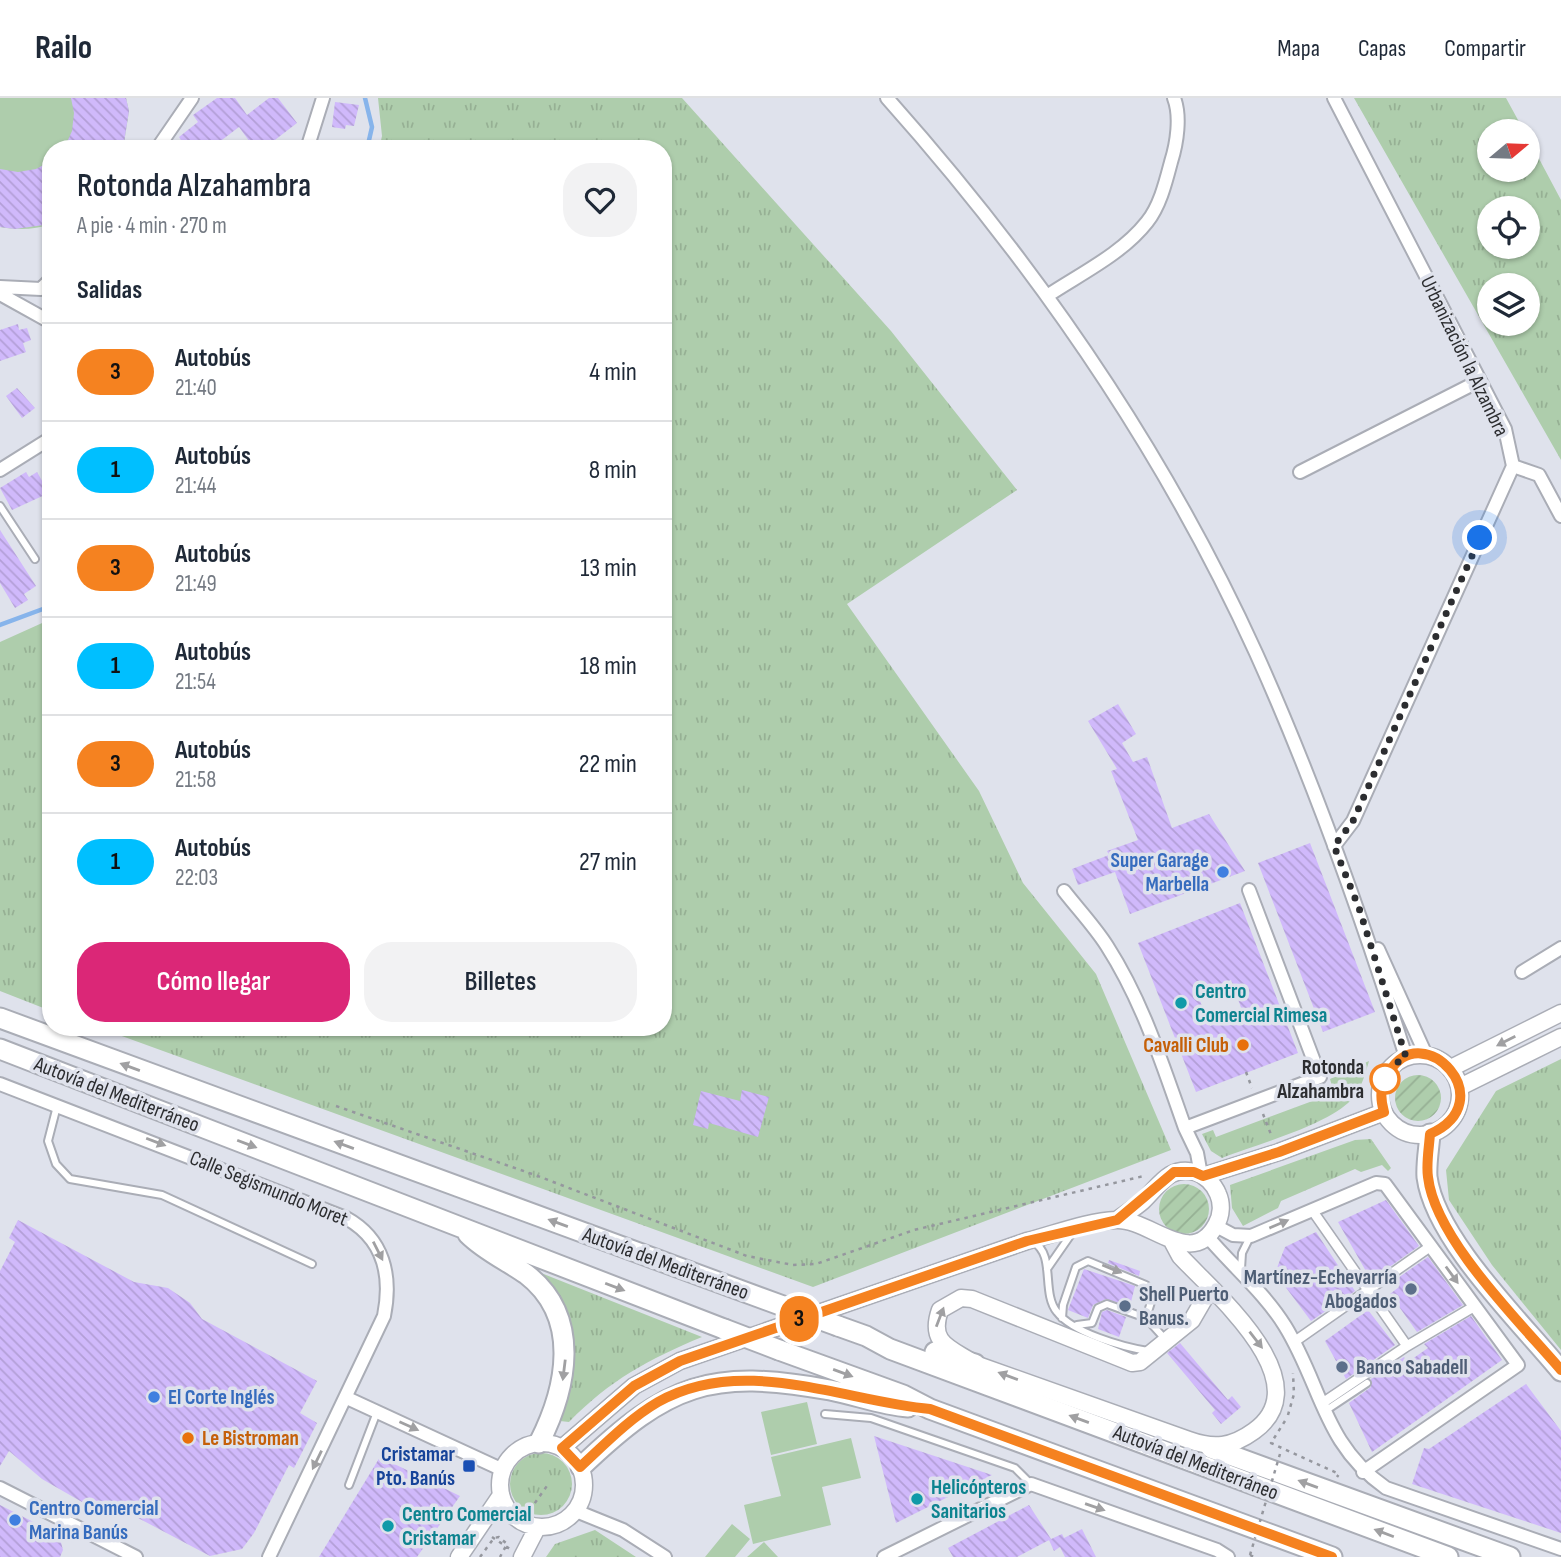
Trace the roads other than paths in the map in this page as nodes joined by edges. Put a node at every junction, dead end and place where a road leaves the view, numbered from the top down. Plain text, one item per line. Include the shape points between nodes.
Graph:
1 (192, 98) edge
2 (323, 98) edge
3 (887, 98) edge
4 (1174, 98) edge
5 (1334, 98) edge
6 (163, 140) edge
7 (310, 140) edge
8 (0, 287) edge
9 (42, 288) edge
10 (0, 294) edge
11 (1047, 296) junction
12 (42, 318) edge
13 (1479, 381) junction
14 (42, 444) edge
15 (1513, 466) junction
16 (0, 470) edge
17 (1300, 472) dead end
18 (0, 506) edge
19 (1561, 516) edge
20 (35, 559) dead end
21 (1334, 846) junction
22 (1249, 890) dead end
23 (1064, 891) dead end
24 (1359, 908) junction
25 (1561, 948) edge
26 (1522, 972) dead end
27 (1561, 1013) edge
28 (0, 1018) edge
29 (42, 1033) edge
30 (49, 1036) edge
31 (1561, 1037) edge
32 (0, 1049) edge
33 (1426, 1055) junction
34 (1406, 1057) junction
35 (1451, 1068) junction
36 (0, 1084) edge
37 (1460, 1087) junction
38 (58, 1104) junction
39 (1384, 1112) junction
40 (1430, 1134) junction
41 (1188, 1136) junction
42 (1250, 1162) junction
43 (1199, 1174) junction
44 (1151, 1193) junction
45 (1220, 1199) junction
46 (1312, 1210) junction
47 (1117, 1220) junction
48 (460, 1225) junction
49 (1075, 1229) junction
50 (1211, 1231) junction
51 (1251, 1236) junction
52 (1166, 1238) junction
53 (1027, 1241) junction
54 (1431, 1246) junction
55 (312, 1264) dead end
56 (1047, 1269) junction
57 (1244, 1277) junction
58 (1210, 1289) junction
59 (1368, 1290) junction
60 (1475, 1306) junction
61 (1062, 1318) junction
62 (1146, 1318) junction
63 (1074, 1325) junction
64 (866, 1336) junction
65 (1167, 1340) junction
66 (1294, 1342) junction
67 (1407, 1346) junction
68 (1153, 1352) junction
69 (975, 1364) junction
70 (1561, 1370) edge
71 (1367, 1382) dead end
72 (347, 1398) junction
73 (1323, 1408) junction
74 (930, 1409) junction
75 (377, 1412) junction
76 (825, 1414) dead end
77 (539, 1443) junction
78 (562, 1448) junction
79 (1211, 1448) junction
80 (580, 1467) junction
81 (502, 1470) junction
82 (1363, 1472) junction
83 (1031, 1484) junction
84 (349, 1485) dead end
85 (0, 1488) edge
86 (501, 1495) junction
87 (576, 1511) junction
88 (529, 1525) junction
89 (1288, 1541) junction
90 (1561, 1549) edge
91 (518, 1555) edge
92 (136, 1557) edge
93 (269, 1557) edge
94 (459, 1557) edge
95 (665, 1557) edge
96 (884, 1557) edge
97 (1228, 1557) edge
98 (1301, 1557) edge
99 (1332, 1557) edge
100 (1448, 1557) edge
101 (1510, 1557) edge

1 - 6 street
2 - 7 street
3 - 11 street via 943,160
4 - 11 street via 1175,151 1149,221 1124,246
5 - 13 street, Urbanización la Alzambra
8 - 9 street
10 - 12 street
11 - 21 street via 1175,496 1255,653
13 - 15 street, Urbanización la Alzambra via 1505,429
13 - 17 street
14 - 16 street
15 - 19 street via 1539,475
15 - 21 street via 1353,821
18 - 20 lane
21 - 24 street
22 - 41 street via 1320,1077
23 - 41 street via 1107,945 1132,989
24 - 33 street
24 - 34 street
25 - 26 street
27 -> 35 street
29 -> 28 main road, Autovía del Mediterráneo, bridge
64 -> 30 main road, Autovía del Mediterráneo, bridge
31 - 37 street
32 -> 48 main road, Autovía del Mediterráneo
33 - 34 street
33 - 35 street
34 - 39 street via 1395,1064 1381,1086
35 - 37 street
36 - 38 street, Calle Segismundo Moret
37 - 40 street via 1460,1102 1444,1128
38 - 55 lane via 48,1141 56,1164 70,1178 162,1195
38 -> 72 street, Calle Segismundo Moret via 363,1229 385,1265 388,1298
39 - 40 street via 1398,1129
39 - 42 street
40 - 70 main road via 1427,1175 1436,1209 1452,1240
41 - 43 street
42 - 43 street
42 - 45 street via 1225,1179
43 - 44 street via 1174,1172
43 - 45 street
44 - 47 street
44 - 52 street via 1149,1215
45 - 50 street
51 -> 46 street
46 - 54 street via 1376,1183 1385,1184
46 - 59 street
47 - 49 street
47 - 52 street
48 -> 74 main road, Autovía del Mediterráneo, bridge
48 -> 77 main road via 483,1249 539,1287 562,1329 565,1366 561,1389
49 - 53 street
49 - 56 lane
50 - 51 street
50 - 52 street via 1193,1243
50 - 57 street
51 - 57 lane via 1240,1263
52 - 58 street
53 - 56 lane via 1040,1247
53 - 78 street via 680,1361 624,1393
54 - 59 street
54 -> 60 street
56 - 61 lane via 1047,1291
57 - 66 street
58 - 65 street via 1192,1320
58 -> 79 street via 1263,1348 1276,1389 1273,1407 1261,1426 1239,1441
59 - 66 street
59 - 67 street
60 - 67 street
60 - 82 street via 1518,1365
61 -> 62 lane via 1076,1267 1088,1261 1146,1285 1152,1299
61 - 63 lane
62 - 63 lane via 1104,1304 1092,1323
62 - 65 lane
63 - 68 lane via 1115,1344
64 - 69 main road via 894,1338
100 -> 64 main road, Autovía del Mediterráneo
65 - 68 street
66 - 73 street
67 - 73 street
69 -> 68 street via 947,1347 935,1329 940,1310 961,1298 1122,1361 1140,1362
79 -> 69 street
71 - 73 lane
72 - 75 street
72 -> 93 street, Calle Segismundo Moret
73 - 82 street
74 - 80 main road via 768,1382 721,1382 660,1401
74 - 89 main road, Autovía del Mediterráneo
75 -> 81 street
75 - 84 lane
76 - 83 lane via 884,1423 1014,1468
77 - 78 street
77 - 81 street via 511,1456
78 - 80 street
101 -> 79 main road
80 - 87 street via 585,1483
81 - 86 street
82 - 90 street via 1386,1488
83 - 96 street
83 -> 97 street
85 - 92 street
86 - 88 street via 505,1506
86 - 94 street
87 - 88 street via 559,1525
87 - 95 street via 624,1530
88 - 91 street
89 - 98 main road
89 - 99 main road, Autovía del Mediterráneo

